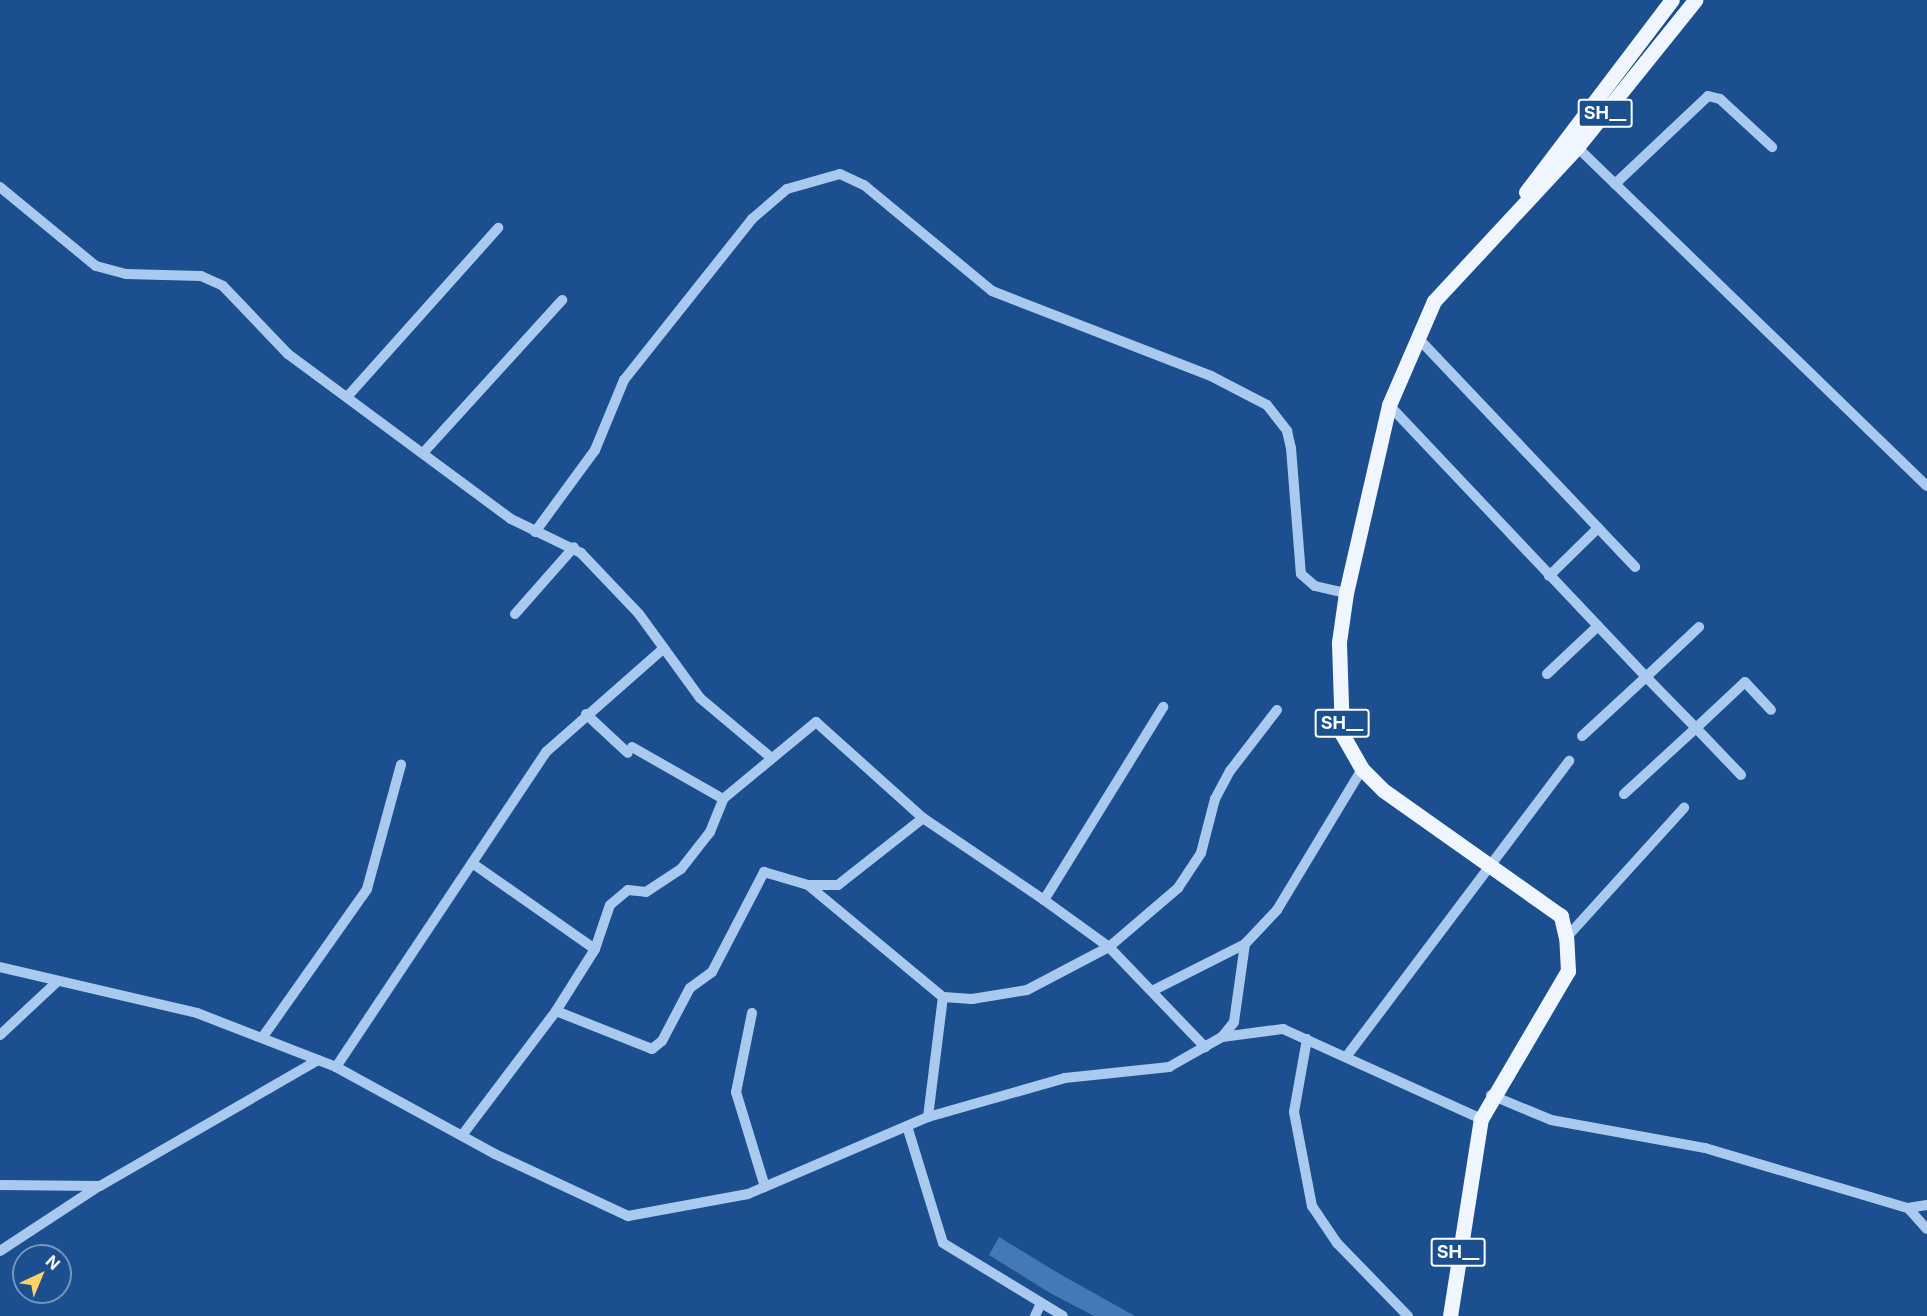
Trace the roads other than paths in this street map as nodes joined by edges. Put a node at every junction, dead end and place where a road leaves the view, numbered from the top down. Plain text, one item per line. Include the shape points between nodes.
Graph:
1 (1672, 0) edge
2 (1695, 0) edge
3 (1577, 147) junction
4 (1772, 147) dead end
5 (1616, 184) junction
6 (0, 187) edge
7 (1508, 220) junction
8 (498, 228) dead end
9 (562, 300) dead end
10 (1417, 337) junction
11 (347, 397) junction
12 (1389, 405) junction
13 (423, 453) junction
14 (1927, 486) edge
15 (1598, 528) junction
16 (535, 532) junction
17 (574, 547) junction
18 (1635, 567) dead end
19 (1549, 576) junction
20 (1346, 593) junction
21 (515, 614) dead end
22 (1598, 626) junction
23 (1699, 627) dead end
24 (664, 648) junction
25 (1547, 674) dead end
26 (1646, 677) junction
27 (1163, 707) dead end
28 (1276, 710) dead end
29 (1771, 710) dead end
30 (586, 714) junction
31 (1696, 728) junction
32 (1582, 736) dead end
33 (769, 756) junction
34 (1569, 761) dead end
35 (401, 765) dead end
36 (1362, 769) junction
37 (1742, 775) dead end
38 (1624, 794) dead end
39 (723, 798) junction
40 (1684, 808) dead end
41 (923, 818) junction
42 (472, 863) junction
43 (1488, 864) junction
44 (808, 885) junction
45 (1044, 900) junction
46 (1566, 938) junction
47 (1245, 944) junction
48 (1109, 947) junction
49 (595, 949) junction
50 (0, 967) edge
51 (58, 981) junction
52 (1152, 991) junction
53 (944, 997) junction
54 (556, 1011) junction
55 (752, 1013) dead end
56 (0, 1035) edge
57 (1222, 1037) junction
58 (262, 1038) junction
59 (1307, 1039) junction
60 (1205, 1047) junction
61 (1346, 1057) junction
62 (318, 1060) junction
63 (336, 1067) junction
64 (1491, 1095) junction
65 (928, 1117) junction
66 (1481, 1119) junction
67 (907, 1126) junction
68 (463, 1134) junction
69 (0, 1185) edge
70 (100, 1186) junction
71 (765, 1187) junction
72 (1927, 1205) edge
73 (1908, 1208) junction
74 (1927, 1229) edge
75 (0, 1251) edge
76 (1041, 1304) junction
77 (1035, 1316) edge
78 (1063, 1316) edge
79 (1408, 1316) edge
80 (1450, 1316) edge

1 - 7 main road, SH__ via 1550,154
2 - 3 main road, SH__
3 - 5 street
3 - 7 main road, SH__
4 - 5 street via 1720,99 1708,96
5 - 14 street
6 - 11 street via 96,266 126,274 201,276 224,286 288,354
7 - 10 main road, SH__ via 1434,301
8 - 11 street
9 - 13 street
10 - 12 main road, SH__
10 - 15 street
11 - 13 street
12 - 19 street
12 - 20 main road, SH__
13 - 16 street
15 - 18 street
15 - 19 street
16 - 17 street
16 - 20 street via 595,450 624,380 752,219 787,189 840,174 864,185 992,291 1211,376 1267,405 1287,431 1291,448 1301,574 1315,586
17 - 21 street
17 - 24 street
19 - 22 street
20 - 36 main road, SH__ via 1339,642 1342,734
22 - 25 street
22 - 26 street
23 - 26 street
24 - 30 street
24 - 33 street via 700,698
26 - 31 street
26 - 32 street
27 - 45 street
28 - 48 street via 1225,780 1201,853 1178,888
29 - 31 street via 1745,682
30 - 39 street via 630,750
30 - 42 street via 546,752
31 - 37 street
31 - 38 street
33 - 39 street
33 - 41 street via 816,722
34 - 43 street
35 - 58 street via 367,889
36 - 43 main road, SH__
36 - 47 street via 1277,910
39 - 49 street via 710,832 681,869 646,892 628,890 610,905
40 - 46 street
41 - 44 street via 838,885
41 - 45 street
42 - 49 street
42 - 63 street
43 - 46 main road, SH__ via 1561,916
43 - 61 street
44 - 53 street
44 - 54 street via 764,872 712,972 687,992 662,1041 652,1049
45 - 48 street
46 - 64 main road, SH__ via 1568,971
47 - 52 street
47 - 57 street via 1234,1022
48 - 52 street
48 - 53 street via 1028,990 972,999
49 - 54 street
50 - 51 street
51 - 56 street
51 - 58 street via 197,1013
52 - 60 street
53 - 65 street
54 - 68 street
55 - 71 street via 736,1092
57 - 59 street via 1283,1029
57 - 60 street
58 - 62 street
59 - 61 street
59 - 79 street via 1294,1112 1312,1206 1337,1243
60 - 65 street via 1169,1067 1065,1078
61 - 66 street
62 - 63 street
62 - 70 street
63 - 68 street
64 - 66 main road, SH__
64 - 73 street via 1519,1110 1551,1120 1776,1165
65 - 67 street
66 - 80 main road, SH__ via 1466,1188
67 - 71 street
67 - 76 street via 943,1243
68 - 71 street via 628,1216
69 - 70 street
70 - 75 street
72 - 73 street
73 - 74 street
76 - 77 street
76 - 78 street

